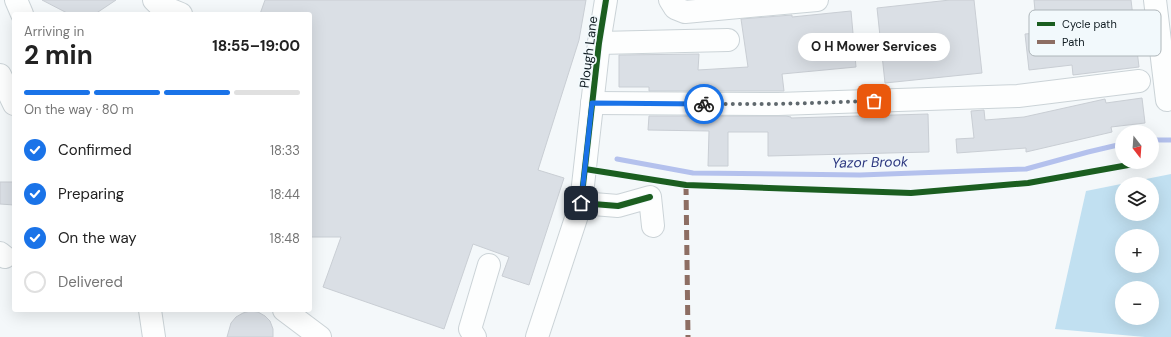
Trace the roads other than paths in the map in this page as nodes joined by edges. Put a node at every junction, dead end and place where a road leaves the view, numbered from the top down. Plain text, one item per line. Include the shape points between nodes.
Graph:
1 (16, 0) edge
2 (154, 0) edge
3 (606, 0) edge
4 (670, 0) edge
5 (817, 0) edge
6 (1155, 0) edge
7 (1156, 10) edge
8 (21, 12) edge
9 (176, 12) edge
10 (728, 40) dead end
11 (599, 43) junction
12 (1161, 50) edge
13 (0, 75) edge
14 (1139, 81) dead end
15 (12, 100) edge
16 (1167, 100) dead end
17 (592, 103) junction
18 (581, 203) junction
19 (653, 226) dead end
20 (489, 265) dead end
21 (150, 312) edge
22 (287, 312) edge
23 (154, 337) edge
24 (320, 337) edge
25 (475, 337) edge
26 (537, 337) edge

1 - 8 street
2 - 9 street via 159,5
3 - 11 street, Plough Lane
4 - 5 street via 675,8 685,12
6 - 7 street
10 - 11 street
11 - 17 street, Plough Lane
12 - 16 street
13 - 15 street
14 - 17 street via 1018,96 778,104
17 - 18 street, Plough Lane
18 - 19 street via 618,206 650,196
18 - 26 street, Plough Lane
20 - 25 street via 470,329
21 - 23 street
22 - 24 street

